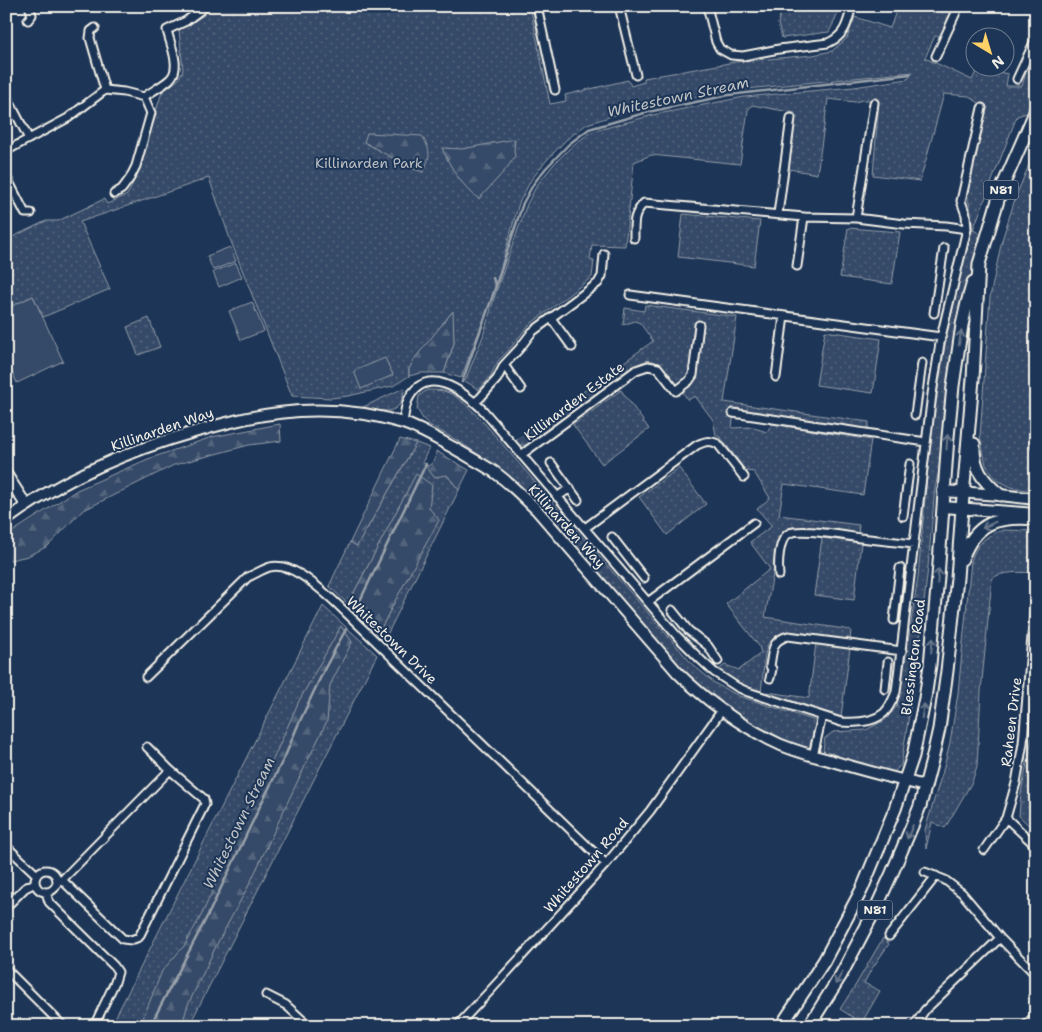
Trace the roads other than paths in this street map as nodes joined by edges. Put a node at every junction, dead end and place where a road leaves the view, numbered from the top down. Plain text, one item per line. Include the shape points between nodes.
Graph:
1 (29, 6) edge
2 (203, 6) edge
3 (537, 6) edge
4 (620, 6) edge
5 (707, 6) edge
6 (852, 6) edge
7 (959, 6) edge
8 (28, 20) dead end
9 (95, 28) dead end
10 (1036, 38) edge
11 (936, 56) dead end
12 (636, 75) dead end
13 (1017, 79) dead end
14 (105, 90) junction
15 (555, 90) dead end
16 (6, 95) edge
17 (144, 97) junction
18 (874, 103) dead end
19 (982, 108) dead end
20 (1036, 110) edge
21 (791, 118) dead end
22 (29, 139) junction
23 (6, 151) edge
24 (6, 176) edge
25 (114, 194) dead end
26 (31, 213) dead end
27 (778, 214) junction
28 (804, 217) junction
29 (856, 218) junction
30 (967, 229) junction
31 (634, 238) dead end
32 (944, 248) dead end
33 (604, 254) dead end
34 (979, 264) junction
35 (797, 266) dead end
36 (940, 282) junction
37 (953, 284) junction
38 (630, 295) dead end
39 (934, 313) dead end
40 (784, 316) junction
41 (551, 318) junction
42 (699, 325) dead end
43 (941, 337) junction
44 (572, 347) dead end
45 (922, 363) dead end
46 (504, 365) junction
47 (776, 377) dead end
48 (973, 380) junction
49 (522, 389) dead end
50 (918, 391) junction
51 (932, 394) junction
52 (475, 402) junction
53 (733, 414) dead end
54 (915, 415) dead end
55 (403, 423) junction
56 (1036, 437) edge
57 (926, 442) junction
58 (1035, 446) edge
59 (521, 455) junction
60 (551, 463) dead end
61 (910, 464) dead end
62 (6, 474) edge
63 (744, 477) dead end
64 (570, 488) junction
65 (943, 491) junction
66 (963, 492) junction
67 (906, 494) junction
68 (1000, 495) junction
69 (920, 496) junction
70 (557, 497) junction
71 (578, 500) dead end
72 (1036, 500) edge
73 (26, 505) junction
74 (943, 506) junction
75 (962, 508) junction
76 (1036, 514) edge
77 (903, 516) dead end
78 (6, 520) edge
79 (1036, 520) edge
80 (754, 523) dead end
81 (585, 528) junction
82 (612, 537) dead end
83 (914, 544) junction
84 (632, 562) junction
85 (900, 568) dead end
86 (621, 571) junction
87 (958, 571) junction
88 (779, 575) dead end
89 (644, 578) dead end
90 (1036, 589) edge
91 (897, 596) junction
92 (908, 598) junction
93 (648, 602) junction
94 (672, 610) dead end
95 (894, 620) dead end
96 (697, 637) junction
97 (687, 647) junction
98 (902, 651) junction
99 (1033, 660) edge
100 (718, 661) dead end
101 (888, 662) dead end
102 (146, 677) dead end
103 (770, 678) dead end
104 (898, 683) junction
105 (722, 710) junction
106 (822, 716) junction
107 (146, 747) dead end
108 (813, 756) junction
109 (170, 770) junction
110 (905, 781) junction
111 (926, 786) junction
112 (1006, 818) junction
113 (6, 846) edge
114 (1036, 846) edge
115 (984, 850) dead end
116 (606, 864) junction
117 (924, 872) dead end
118 (936, 876) junction
119 (36, 879) junction
120 (60, 880) junction
121 (46, 892) junction
122 (6, 908) edge
123 (890, 936) dead end
124 (1000, 938) junction
125 (6, 969) edge
126 (1036, 975) edge
127 (266, 995) dead end
128 (1036, 1016) edge
129 (63, 1026) edge
130 (94, 1026) edge
131 (309, 1026) edge
132 (457, 1026) edge
133 (781, 1026) edge
134 (809, 1026) edge
135 (914, 1026) edge
136 (1024, 1026) edge

1 - 8 street via 32,15
2 - 17 street via 186,21 167,30 176,71
3 - 15 street
4 - 12 street
5 - 6 street via 720,49 731,55 743,56 828,43 842,34
7 - 11 street
9 - 14 street via 90,38
10 - 13 street
14 - 17 street
14 - 22 street via 68,118
16 - 22 street
17 - 25 street via 150,113 136,166 122,189
18 - 29 street
19 - 30 street, Killinarden Estate via 961,201
20 - 34 main road, Blessington Road / N81 via 1001,190
21 - 27 street
22 - 23 street
24 - 26 street via 25,214
27 - 28 street
27 - 31 street via 644,203 637,210
28 - 29 street
28 - 35 street
29 - 30 street
30 - 37 street, Killinarden Estate
32 - 36 street
33 - 41 street via 598,284
34 - 48 main road, Blessington Road / N81
65 -> 34 main road, Blessington Road / N81 via 958,353 967,303
36 - 37 street
36 - 39 street
37 - 43 street, Killinarden Estate
38 - 40 street
40 - 43 street
40 - 47 street
41 - 44 street
41 - 46 street via 532,332
42 - 59 street, Killinarden Estate via 693,375 676,391 658,368 648,366 636,370
43 - 51 street, Killinarden Estate
45 - 50 street
46 - 49 street
46 - 52 street via 497,379
48 - 66 main road, Blessington Road / N81
48 - 68 main road via 974,457 980,473
50 - 51 street
50 - 54 street
51 - 57 street, Killinarden Estate
52 - 55 street, Killinarden Estate via 440,382 423,383 408,400
52 - 59 street, Killinarden Estate
53 - 57 street
55 - 73 street, Killinarden Way via 336,411 279,413 226,422 132,452
55 - 105 street, Killinarden Way via 464,454 515,489 678,673
56 - 58 street
57 - 69 street, Killinarden Estate
59 - 70 street, Killinarden Estate
60 - 64 street
61 - 67 street
62 - 73 street
63 - 81 street via 718,444 706,441
64 - 70 street
64 - 71 street
65 - 66 street
65 - 74 main road, Blessington Road / N81
66 - 68 street
66 - 75 main road, Blessington Road / N81
67 - 69 street
67 - 77 street
68 - 72 street
69 - 83 street, Killinarden Estate
70 - 81 street, Killinarden Estate
73 - 78 street, Killinarden Way
74 - 75 street
110 -> 74 main road, Blessington Road / N81 via 920,726 930,665
75 - 76 street
75 - 87 main road, Blessington Road / N81
79 -> 87 main road via 1004,519 982,528 966,547
80 - 93 street
81 - 86 street, Killinarden Estate
82 - 84 street
83 - 88 street via 796,531 782,541
83 - 92 street, Killinarden Estate
84 - 86 street
84 - 89 street
85 - 91 street
86 - 93 street, Killinarden Estate
87 - 111 main road, Blessington Road / N81 via 939,729
90 - 99 street, Raheen Drive
91 - 92 street
91 - 95 street
92 - 98 street, Killinarden Estate
93 - 97 street, Killinarden Estate
94 - 96 street
96 - 97 street
96 - 100 street
97 - 106 street, Killinarden Estate via 714,672 737,687
98 - 103 street via 788,636 774,644
98 - 104 street, Killinarden Estate
99 - 112 street, Raheen Drive via 1023,743
101 - 104 street via 885,685
102 - 116 street, Whitestown Drive via 248,577 270,567 282,567 311,581 334,601
104 - 106 street, Killinarden Estate via 892,703 883,714 853,723
105 - 108 street, Killinarden Way via 783,746
105 - 116 street, Whitestown Road via 650,810
106 - 108 street
107 - 109 street
108 - 110 street, Killinarden Way
109 - 120 street
109 - 120 street via 205,804 139,937 122,939
110 - 111 street, Killinarden Way
110 - 133 main road, Blessington Road / N81 via 852,910 824,962
111 -> 134 main road, Blessington Road / N81 via 876,908 841,975
112 - 114 street
112 - 115 street, Raheen Drive
113 - 119 street
116 - 132 street, Whitestown Road
117 - 118 street
118 - 123 street
118 - 124 street via 962,893
119 - 120 street via 43,871 50,871
119 - 121 street via 36,886
119 - 122 street
120 - 121 street via 53,890
121 - 130 street via 48,902 118,972
124 - 126 street
124 - 135 street via 925,1010
125 - 129 street
127 - 131 street via 286,1005
128 - 136 street

